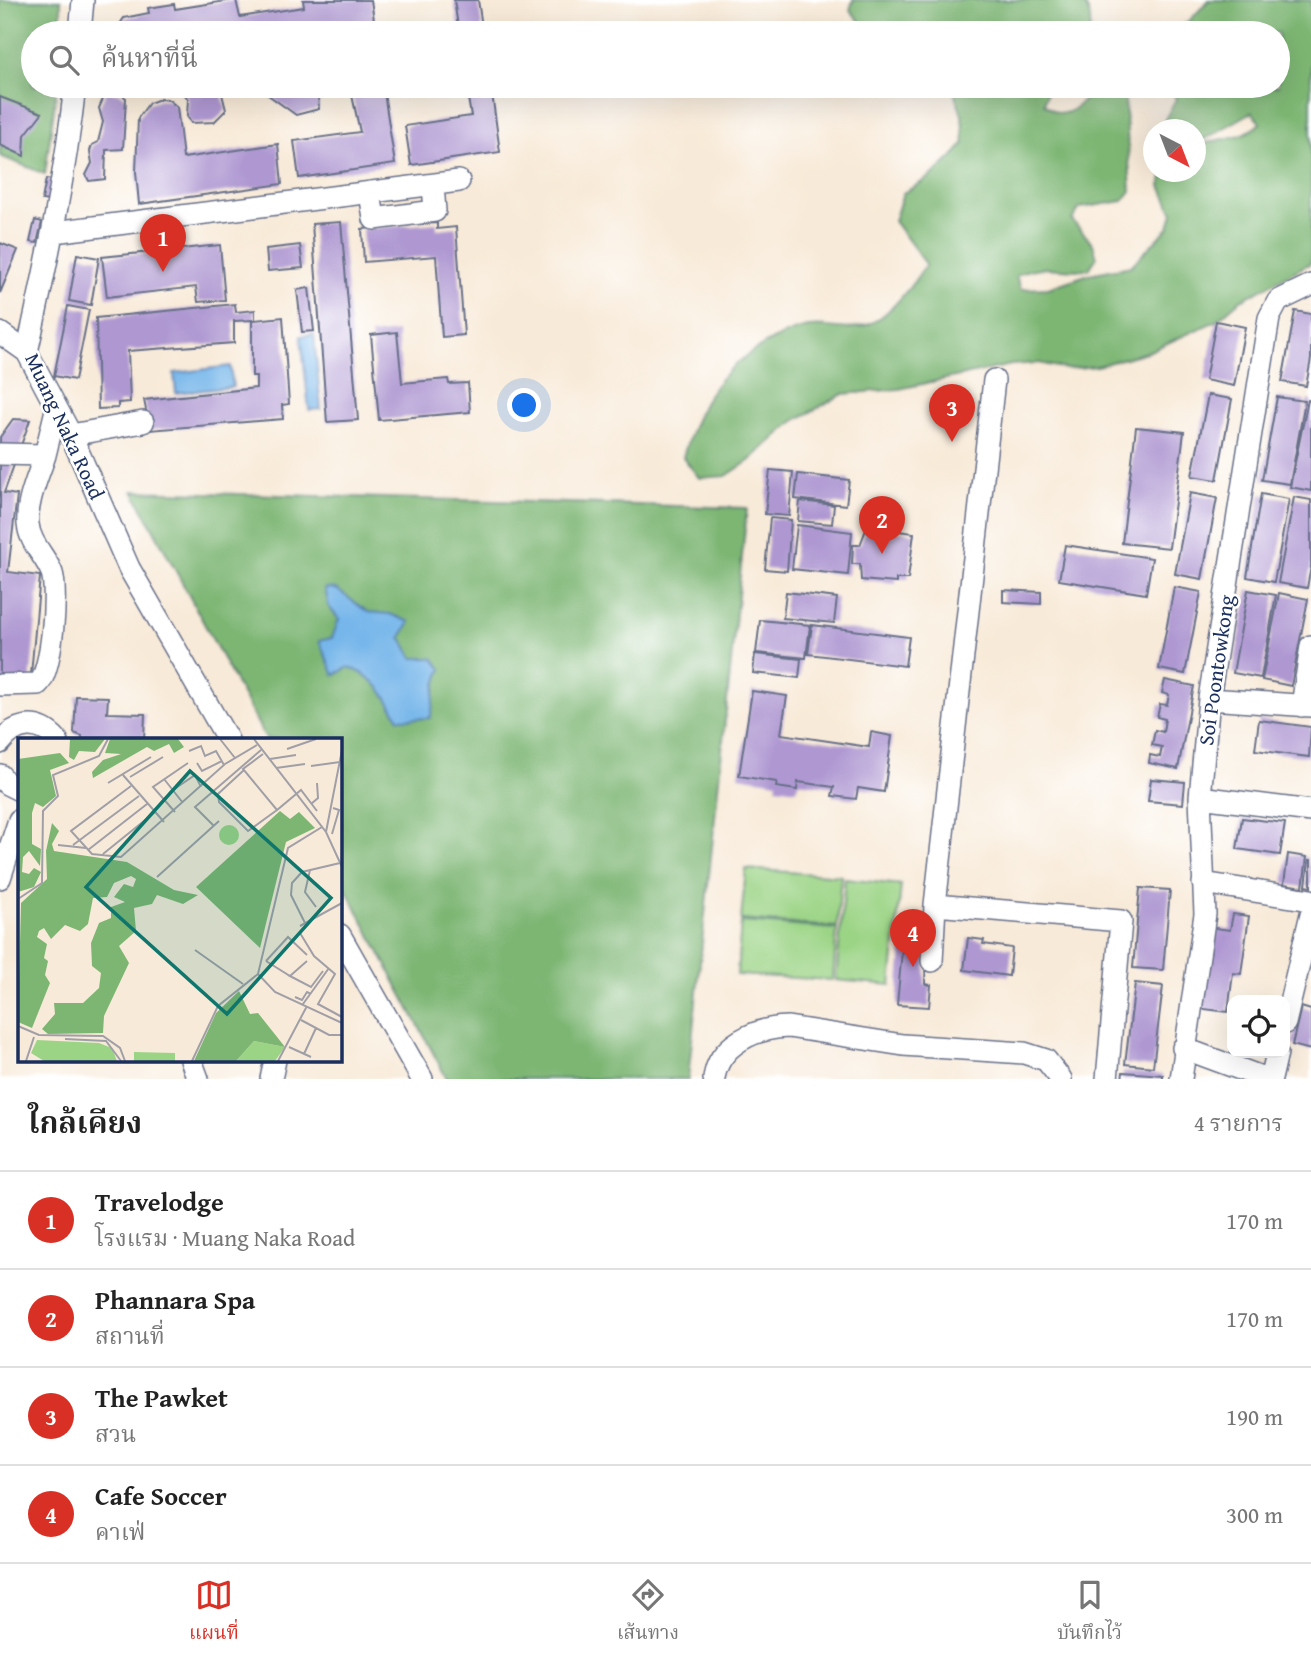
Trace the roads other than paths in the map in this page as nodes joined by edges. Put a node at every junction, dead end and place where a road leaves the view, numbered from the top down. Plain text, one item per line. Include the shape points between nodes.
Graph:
1 (83, 0) edge
2 (81, 21) edge
3 (74, 98) edge
4 (459, 181) dead end
5 (54, 232) junction
6 (1311, 285) edge
7 (0, 333) edge
8 (27, 352) junction
9 (994, 380) dead end
10 (56, 410) junction
11 (143, 422) dead end
12 (71, 435) junction
13 (0, 454) edge
14 (45, 456) junction
15 (1311, 646) edge
16 (0, 685) edge
17 (1209, 699) junction
18 (1306, 706) edge
19 (55, 738) edge
20 (227, 738) edge
21 (0, 743) edge
22 (0, 775) edge
23 (18, 790) edge
24 (1200, 797) junction
25 (1311, 811) edge
26 (18, 829) edge
27 (0, 878) edge
28 (1203, 883) junction
29 (1311, 900) edge
30 (936, 905) junction
31 (1311, 914) edge
32 (341, 937) edge
33 (932, 961) dead end
34 (1290, 1002) edge
35 (1183, 1048) junction
36 (1276, 1058) edge
37 (192, 1062) edge
38 (198, 1079) edge
39 (422, 1079) edge
40 (713, 1079) edge
41 (1060, 1079) edge
42 (1107, 1079) edge
43 (1181, 1079) edge
44 (1269, 1079) edge

1 - 2 street
3 - 5 street, Muang Naka Road
4 - 5 street
5 - 8 street, Muang Naka Road
6 - 17 street, Soi Poontowkong via 1278,302 1269,318
7 - 8 street
8 - 10 street, Muang Naka Road
9 - 30 street
10 - 12 street, Muang Naka Road
10 - 14 street
11 - 12 street
12 - 20 street, Muang Naka Road via 129,568
13 - 14 street
14 - 16 street via 28,523 55,589 47,673 38,684
15 - 18 street
17 - 18 street
17 - 24 street, Soi Poontowkong
19 - 21 street via 49,731 28,725 8,733
22 - 23 street
24 - 25 street
24 - 28 street, Soi Poontowkong
26 - 27 street
28 - 29 street
28 - 35 street, Soi Poontowkong via 1205,914
30 - 33 street
30 - 42 street via 1121,921
31 - 34 street
32 - 39 street
35 - 43 street, Soi Poontowkong
35 - 44 street
36 - 44 street
37 - 38 street
40 - 41 street via 724,1052 738,1042 771,1028 788,1027 903,1045 1024,1053 1046,1060

